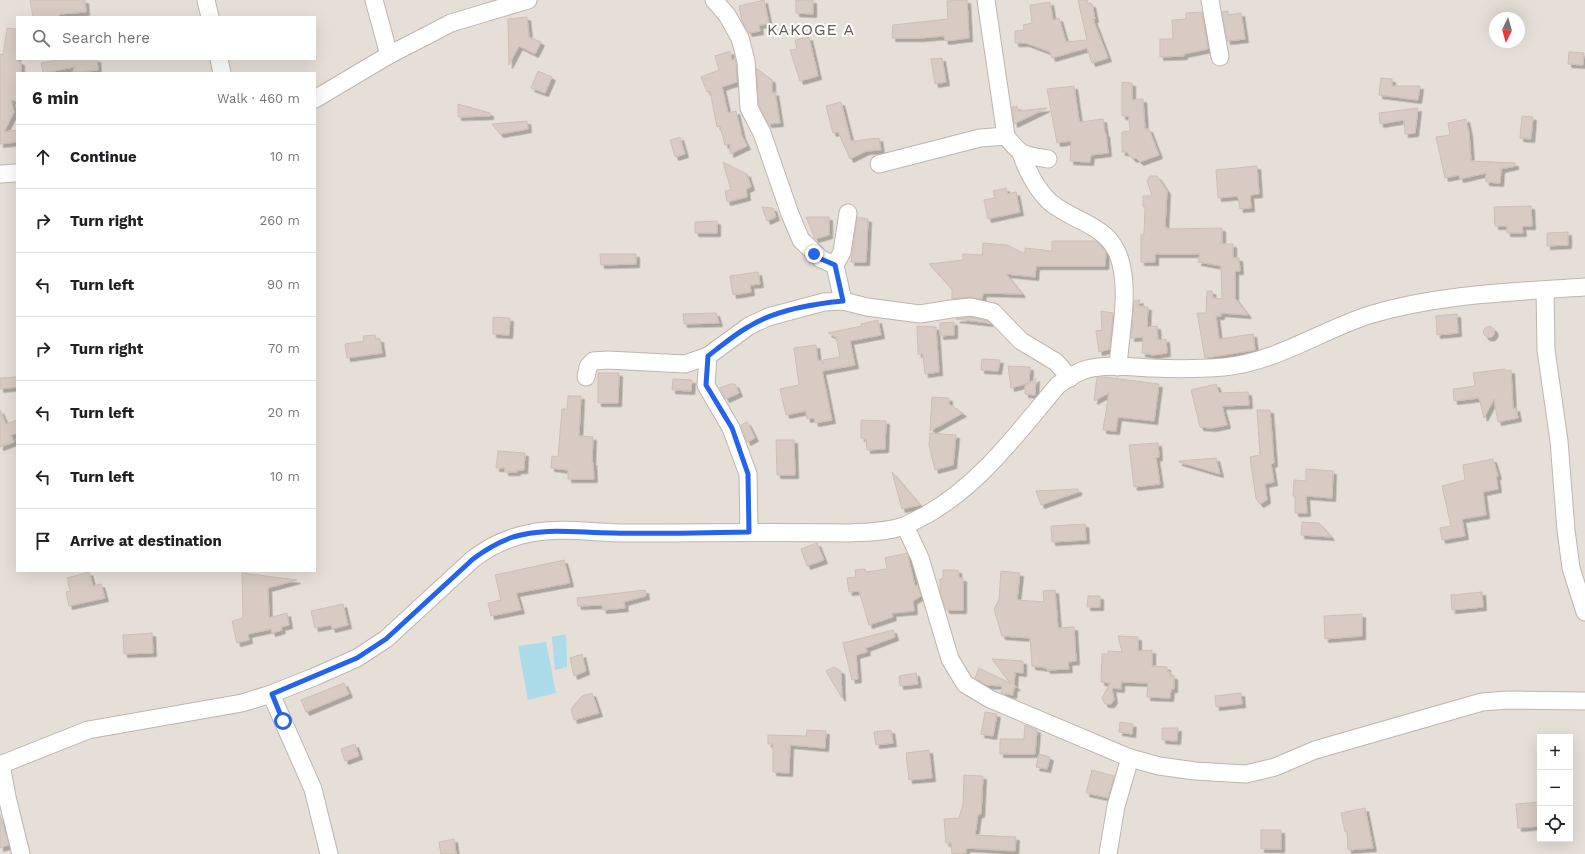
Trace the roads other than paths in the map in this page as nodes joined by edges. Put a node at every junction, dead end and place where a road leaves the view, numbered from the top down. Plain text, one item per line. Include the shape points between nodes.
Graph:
1 (206, 0) edge
2 (374, 0) edge
3 (528, 0) edge
4 (714, 0) edge
5 (986, 0) edge
6 (1210, 0) edge
7 (210, 16) edge
8 (389, 55) junction
9 (1220, 57) dead end
10 (219, 60) edge
11 (222, 72) edge
12 (316, 98) edge
13 (1006, 136) junction
14 (1021, 153) junction
15 (1048, 159) dead end
16 (879, 164) dead end
17 (16, 173) edge
18 (0, 174) edge
19 (848, 213) dead end
20 (835, 265) junction
21 (1585, 287) edge
22 (1545, 290) junction
23 (843, 301) junction
24 (708, 356) junction
25 (685, 364) junction
26 (1118, 367) junction
27 (586, 378) dead end
28 (1070, 378) junction
29 (706, 385) junction
30 (905, 526) junction
31 (749, 532) junction
32 (1585, 612) edge
33 (272, 694) junction
34 (1585, 701) edge
35 (1130, 758) junction
36 (0, 765) edge
37 (21, 854) edge
38 (329, 854) edge
39 (1108, 854) edge

1 - 7 street
2 - 8 street
3 - 8 street via 451,23
4 - 20 street via 727,15 740,38 746,61 749,108 762,133 798,234 814,254
5 - 13 street
6 - 9 street
8 - 12 street
10 - 11 street
13 - 14 street
13 - 16 street via 980,138
14 - 15 street
14 - 26 street via 1041,191 1050,202 1100,231 1114,245 1121,263 1123,285
17 - 18 street
19 - 20 street via 842,252
20 - 23 street
21 - 22 street
22 - 26 street via 1499,293 1399,308 1354,320 1274,355 1225,367
22 - 32 street via 1546,350 1559,441 1566,530 1571,568
23 - 24 street via 824,302 768,317 749,326
23 - 28 street via 920,314 971,307 993,312 1021,341 1056,362
24 - 25 street
24 - 29 street
25 - 27 street via 608,360 593,362 588,367
25 - 29 street
26 - 28 street via 1086,369
28 - 30 street via 1058,385 986,469 937,509
29 - 31 street via 732,428 748,474
30 - 31 street via 883,531 850,533
30 - 35 street via 920,558 950,659 965,684 990,699
31 - 33 street via 557,531 512,538 473,559 386,639 357,658
33 - 36 street via 242,703 88,730
33 - 38 street via 313,789
34 - 35 street via 1482,702 1315,750 1275,767 1246,774 1195,771 1159,766
35 - 39 street via 1116,806
36 - 37 street

